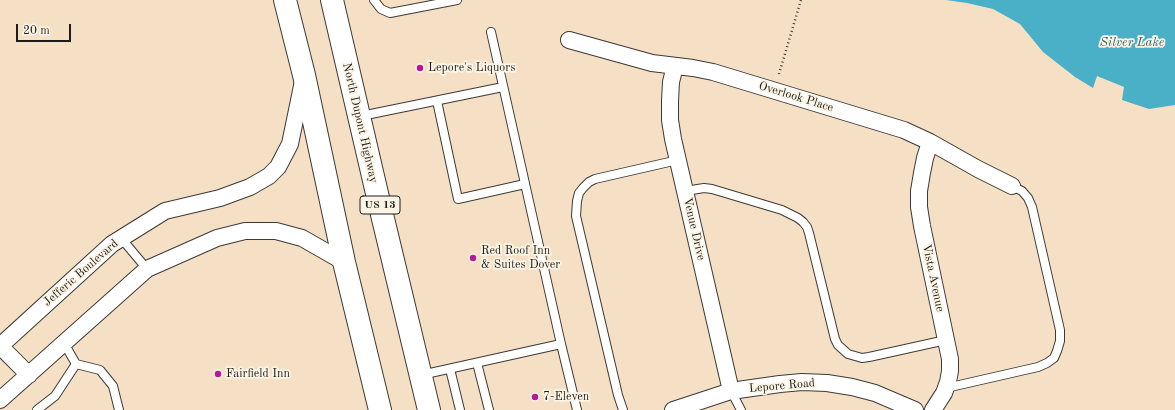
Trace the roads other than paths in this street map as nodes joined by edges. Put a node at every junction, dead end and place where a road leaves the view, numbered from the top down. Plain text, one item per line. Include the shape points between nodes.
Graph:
1 (285, 0) edge
2 (317, 0) edge
3 (332, 0) edge
4 (374, 0) edge
5 (457, 0) edge
6 (491, 32) dead end
7 (569, 40) dead end
8 (674, 66) junction
9 (348, 72) junction
10 (304, 75) junction
11 (503, 87) junction
12 (437, 101) junction
13 (359, 117) junction
14 (930, 142) junction
15 (678, 160) junction
16 (525, 184) junction
17 (1012, 186) joint
18 (685, 191) junction
19 (121, 238) junction
20 (344, 262) junction
21 (147, 269) junction
22 (946, 340) junction
23 (64, 343) junction
24 (561, 344) junction
25 (0, 346) edge
26 (477, 363) junction
27 (76, 364) junction
28 (450, 369) junction
29 (29, 374) junction
30 (421, 375) junction
31 (946, 388) junction
32 (731, 391) junction
33 (0, 400) edge
34 (380, 405) edge
35 (37, 410) edge
36 (119, 410) edge
37 (429, 410) edge
38 (460, 410) edge
39 (489, 410) edge
40 (577, 410) edge
41 (623, 410) edge
42 (673, 410) edge
43 (741, 410) edge
44 (915, 410) edge
45 (933, 410) edge

1 - 10 highway
2 - 9 highway via 327,44
3 - 9 highway, North Dupont Highway / US 13
4 - 5 lane via 381,9 390,13
6 - 11 lane
7 - 8 street, Overlook Place via 652,63
8 - 14 street, Overlook Place via 713,72 904,130
8 - 15 street, Venue Drive via 670,120
9 - 13 highway, North Dupont Highway / US 13
10 - 19 street, Jefferic Boulevard via 290,144 278,167 269,176 250,187 220,198 165,211
10 - 20 highway
11 - 12 lane
11 - 16 lane
12 - 13 lane
12 - 16 lane via 458,199
13 - 30 highway, North Dupont Highway / US 13
14 - 17 street, Overlook Place
14 - 22 street, Vista Avenue via 919,191 919,207
15 - 18 street, Venue Drive
15 - 41 lane via 595,179 579,193 576,201 576,216
16 - 24 lane
17 - 31 lane via 1022,191 1032,207 1060,330 1057,351 1054,358 1038,367
18 - 22 lane via 712,189 782,210 804,222 809,233 835,339 848,354 869,358
18 - 32 street, Venue Drive
19 - 21 lane
19 - 25 street, Jefferic Boulevard
20 - 21 street via 302,238 276,231 245,231 217,238
20 - 34 highway
21 - 23 street
22 - 31 street, Vista Avenue via 950,365
23 - 27 lane
23 - 29 street
24 - 26 lane
24 - 40 lane
25 - 29 street, Jefferic Boulevard
26 - 28 lane
26 - 39 lane
27 - 35 lane via 55,396
27 - 36 lane via 100,370 113,386
28 - 30 lane
28 - 38 lane
29 - 33 street
30 - 37 highway, North Dupont Highway / US 13
31 - 45 street, Vista Avenue
32 - 42 street, Lepore Road
32 - 43 lane
32 - 44 street, Lepore Road via 780,384 827,382 875,393

